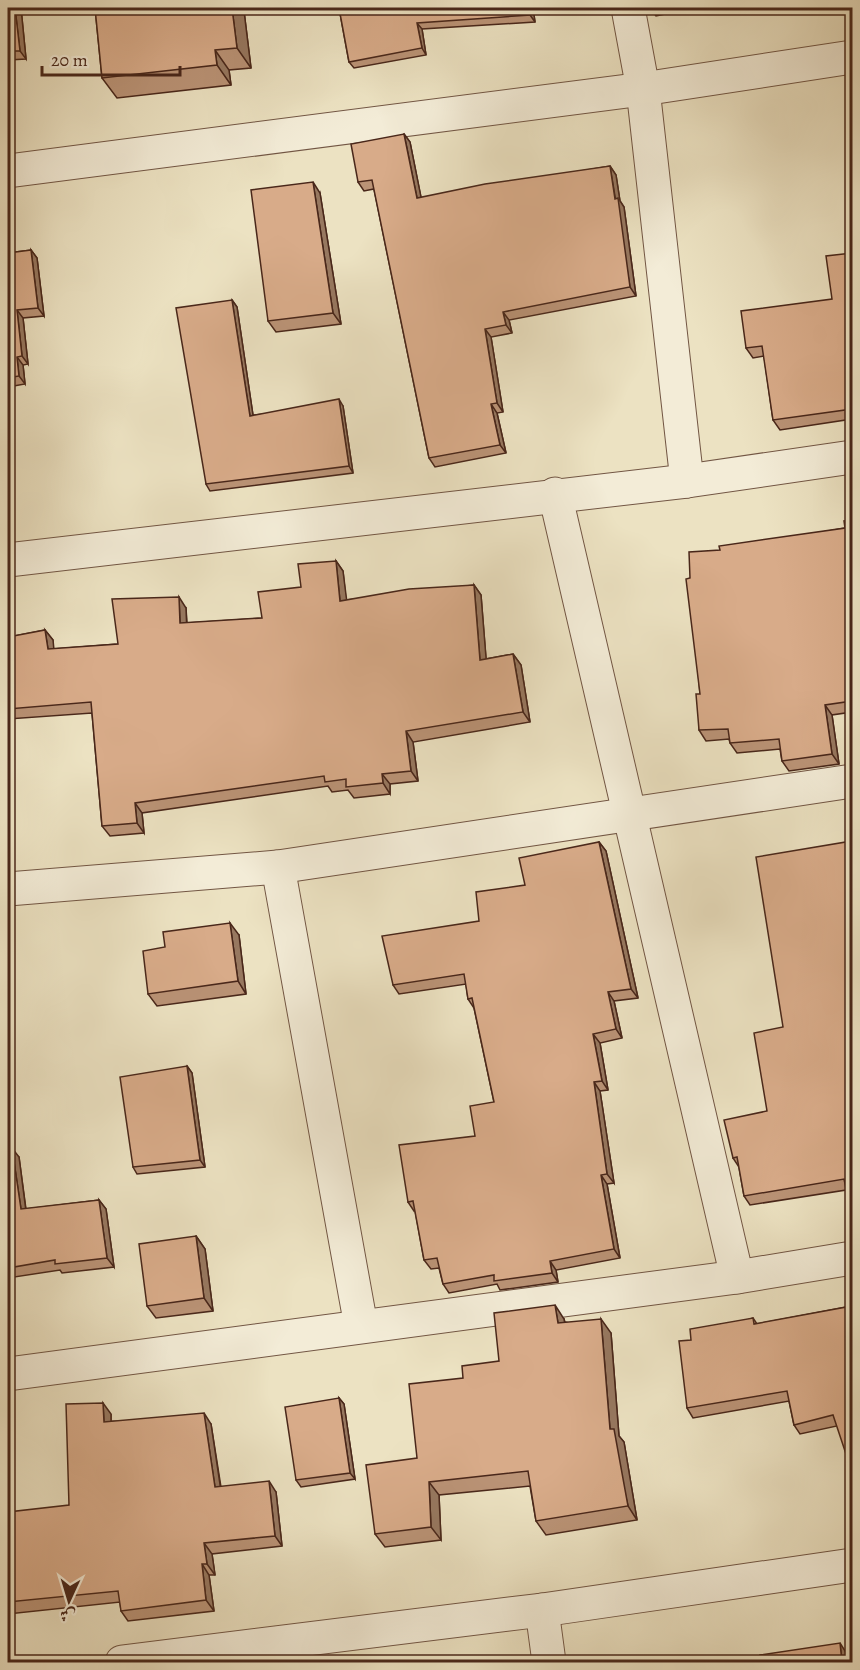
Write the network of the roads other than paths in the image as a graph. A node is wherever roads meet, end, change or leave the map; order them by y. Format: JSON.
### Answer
{"nodes":[{"id":1,"x":628,"y":8,"type":"edge"},
{"id":2,"x":852,"y":57,"type":"edge"},
{"id":3,"x":642,"y":89,"type":"junction"},
{"id":4,"x":8,"y":171,"type":"edge"},
{"id":5,"x":852,"y":457,"type":"edge"},
{"id":6,"x":687,"y":481,"type":"junction"},
{"id":7,"x":555,"y":494,"type":"junction"},
{"id":8,"x":8,"y":560,"type":"edge"},
{"id":9,"x":852,"y":781,"type":"edge"},
{"id":10,"x":631,"y":815,"type":"junction"},
{"id":11,"x":278,"y":867,"type":"junction"},
{"id":12,"x":8,"y":889,"type":"edge"},
{"id":13,"x":852,"y":1258,"type":"edge"},
{"id":14,"x":737,"y":1277,"type":"junction"},
{"id":15,"x":361,"y":1326,"type":"junction"},
{"id":16,"x":8,"y":1374,"type":"edge"},
{"id":17,"x":852,"y":1565,"type":"edge"},
{"id":18,"x":542,"y":1611,"type":"junction"},
{"id":19,"x":122,"y":1662,"type":"edge"},
{"id":20,"x":549,"y":1662,"type":"edge"}],
"edges":[{"from":1,"to":3,"type":"street"},
{"from":2,"to":3,"type":"street"},
{"from":3,"to":4,"type":"street"},
{"from":3,"to":6,"type":"street"},
{"from":5,"to":6,"type":"street"},
{"from":6,"to":7,"type":"street"},
{"from":7,"to":8,"type":"street"},
{"from":7,"to":10,"type":"street"},
{"from":9,"to":10,"type":"street"},
{"from":10,"to":11,"type":"street"},
{"from":10,"to":14,"type":"street"},
{"from":11,"to":12,"type":"street"},
{"from":11,"to":15,"type":"street"},
{"from":13,"to":14,"type":"street"},
{"from":14,"to":15,"type":"street"},
{"from":15,"to":16,"type":"street"},
{"from":17,"to":18,"type":"street"},
{"from":18,"to":19,"type":"street"},
{"from":18,"to":20,"type":"street"}]}
